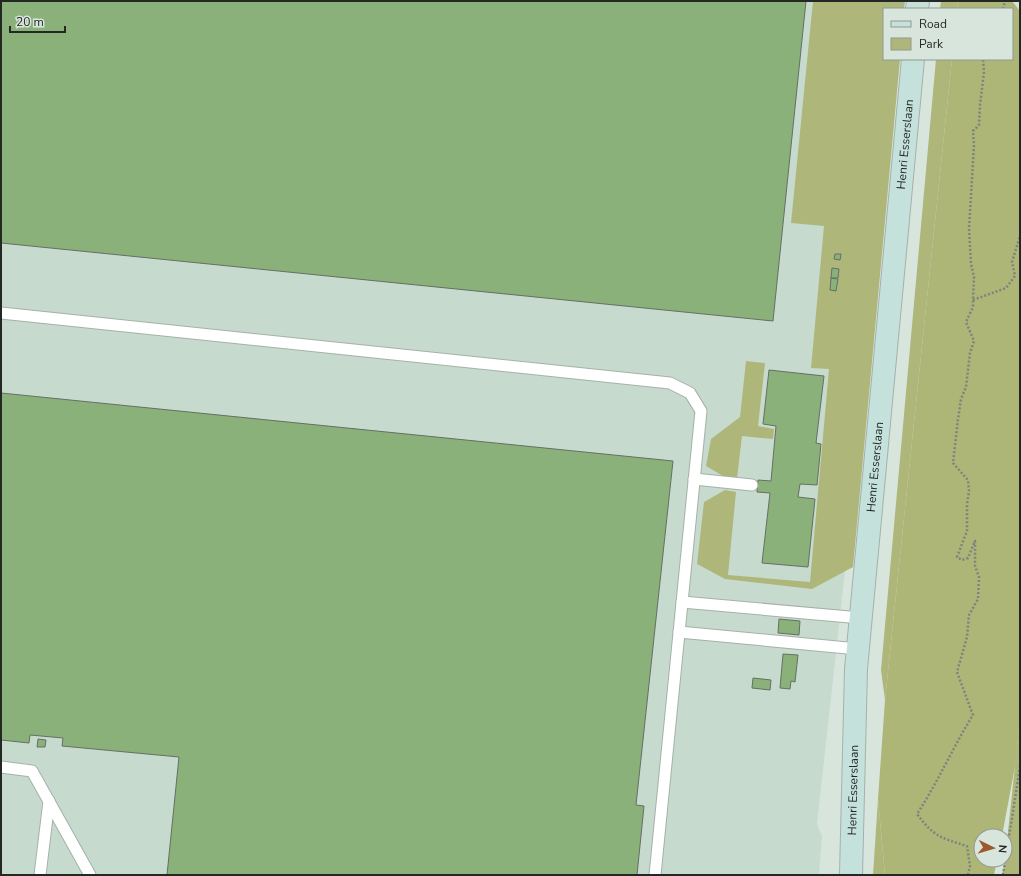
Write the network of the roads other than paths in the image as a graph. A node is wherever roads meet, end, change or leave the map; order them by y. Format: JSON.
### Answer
{"nodes":[{"id":1,"x":913,"y":60,"type":"edge"},
{"id":2,"x":1,"y":313,"type":"edge"},
{"id":3,"x":694,"y":479,"type":"junction"},
{"id":4,"x":752,"y":485,"type":"dead end"},
{"id":5,"x":682,"y":602,"type":"junction"},
{"id":6,"x":861,"y":618,"type":"junction"},
{"id":7,"x":679,"y":632,"type":"junction"},
{"id":8,"x":858,"y":649,"type":"junction"},
{"id":9,"x":1,"y":767,"type":"edge"},
{"id":10,"x":49,"y":801,"type":"junction"},
{"id":11,"x":40,"y":875,"type":"edge"},
{"id":12,"x":90,"y":875,"type":"edge"},
{"id":13,"x":655,"y":875,"type":"edge"},
{"id":14,"x":851,"y":875,"type":"edge"}],
"edges":[{"from":1,"to":6,"type":"street","name":"Henri Esserslaan"},
{"from":2,"to":3,"type":"lane"},
{"from":3,"to":4,"type":"lane"},
{"from":3,"to":5,"type":"lane"},
{"from":5,"to":6,"type":"lane"},
{"from":5,"to":7,"type":"lane"},
{"from":6,"to":8,"type":"street","name":"Henri Esserslaan"},
{"from":7,"to":8,"type":"lane"},
{"from":7,"to":13,"type":"lane"},
{"from":8,"to":14,"type":"street","name":"Henri Esserslaan"},
{"from":9,"to":10,"type":"lane"},
{"from":10,"to":11,"type":"lane"},
{"from":10,"to":12,"type":"lane"}]}
